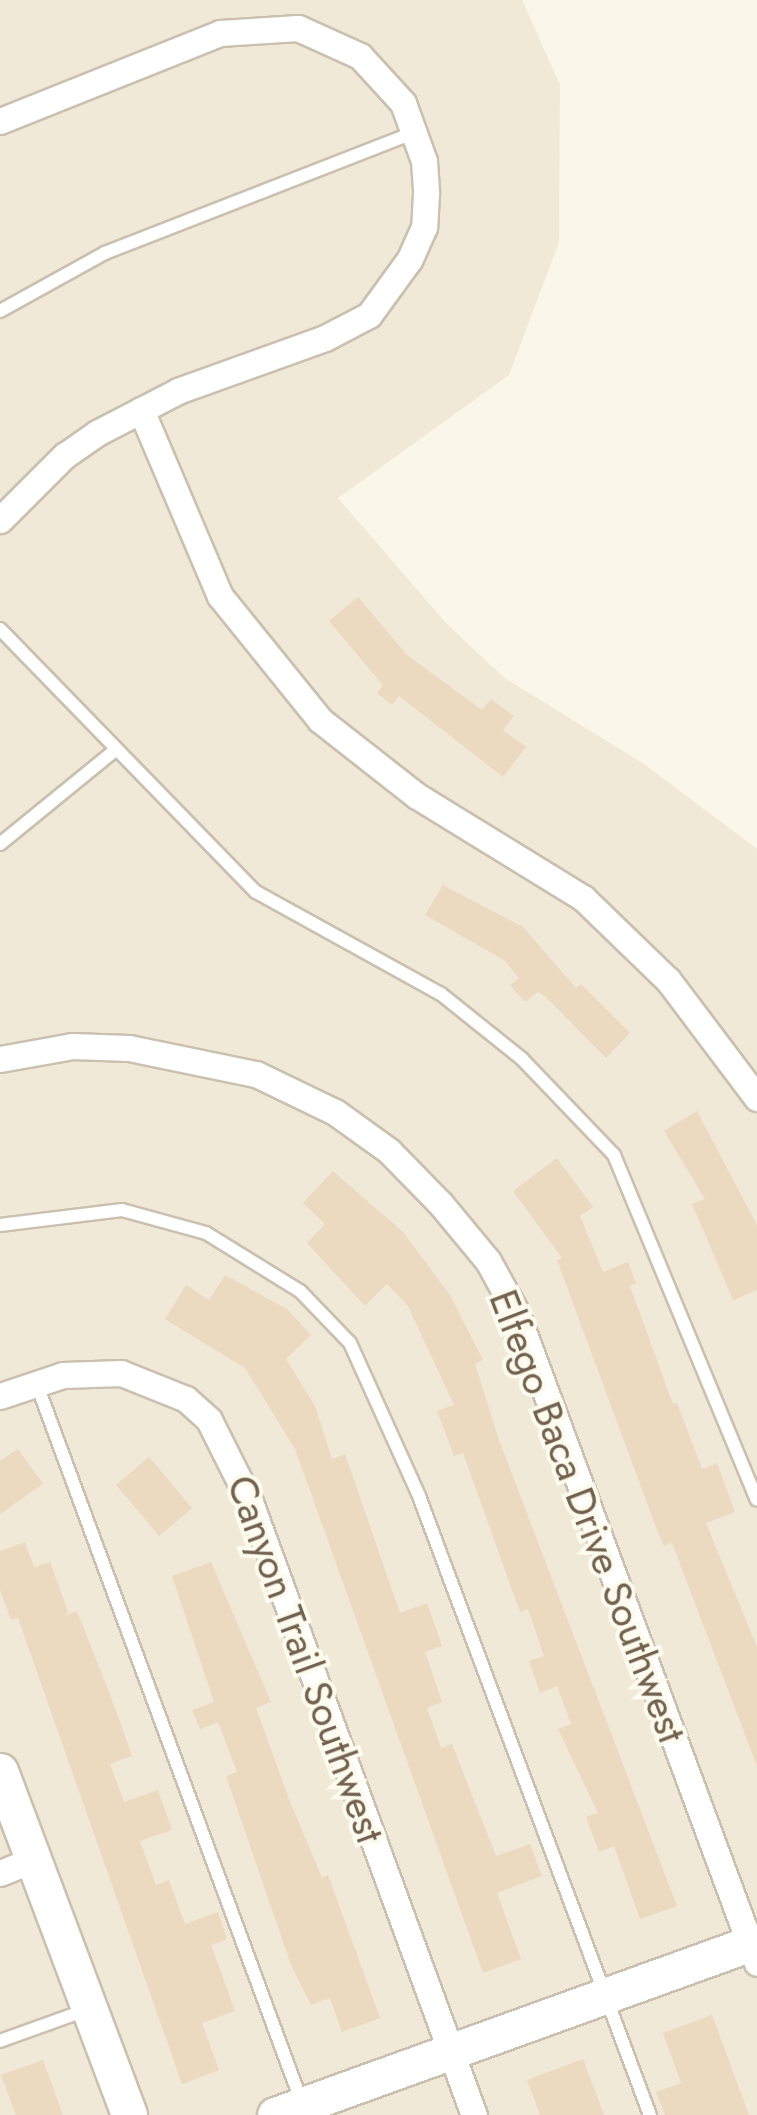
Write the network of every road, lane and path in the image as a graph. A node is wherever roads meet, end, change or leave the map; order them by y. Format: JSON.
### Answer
{"nodes":[{"id":1,"x":0,"y":121,"type":"edge"},
{"id":2,"x":416,"y":132,"type":"junction"},
{"id":3,"x":0,"y":311,"type":"edge"},
{"id":4,"x":141,"y":410,"type":"junction"},
{"id":5,"x":0,"y":520,"type":"edge"},
{"id":6,"x":0,"y":629,"type":"edge"},
{"id":7,"x":114,"y":751,"type":"junction"},
{"id":8,"x":0,"y":844,"type":"edge"},
{"id":9,"x":0,"y":1059,"type":"edge"},
{"id":10,"x":757,"y":1098,"type":"edge"},
{"id":11,"x":0,"y":1225,"type":"edge"},
{"id":12,"x":36,"y":1382,"type":"junction"},
{"id":13,"x":0,"y":1396,"type":"edge"},
{"id":14,"x":757,"y":1500,"type":"edge"},
{"id":15,"x":0,"y":1771,"type":"edge"},
{"id":16,"x":34,"y":1860,"type":"junction"},
{"id":17,"x":0,"y":1873,"type":"edge"},
{"id":18,"x":755,"y":1949,"type":"edge"},
{"id":19,"x":606,"y":1995,"type":"junction"},
{"id":20,"x":88,"y":2009,"type":"junction"},
{"id":21,"x":0,"y":2042,"type":"edge"},
{"id":22,"x":450,"y":2051,"type":"junction"},
{"id":23,"x":294,"y":2112,"type":"edge"},
{"id":24,"x":130,"y":2115,"type":"edge"},
{"id":25,"x":474,"y":2115,"type":"edge"},
{"id":26,"x":650,"y":2115,"type":"edge"}],
"edges":[{"from":1,"to":2,"type":"street"},
{"from":2,"to":3,"type":"lane"},
{"from":2,"to":4,"type":"street"},
{"from":4,"to":5,"type":"street"},
{"from":4,"to":10,"type":"street"},
{"from":6,"to":7,"type":"lane"},
{"from":7,"to":8,"type":"lane"},
{"from":7,"to":14,"type":"lane"},
{"from":9,"to":18,"type":"street","name":"Elfego Baca Drive Southwest"},
{"from":11,"to":19,"type":"lane"},
{"from":12,"to":13,"type":"street","name":"Canyon Trail Southwest"},
{"from":12,"to":22,"type":"street","name":"Canyon Trail Southwest"},
{"from":12,"to":23,"type":"lane"},
{"from":15,"to":16,"type":"street"},
{"from":16,"to":17,"type":"street"},
{"from":16,"to":20,"type":"street"},
{"from":18,"to":19,"type":"street"},
{"from":19,"to":22,"type":"street"},
{"from":19,"to":26,"type":"lane"},
{"from":20,"to":21,"type":"lane"},
{"from":20,"to":24,"type":"street"},
{"from":22,"to":23,"type":"street"},
{"from":22,"to":25,"type":"street","name":"Canyon Trail Southwest"}]}
